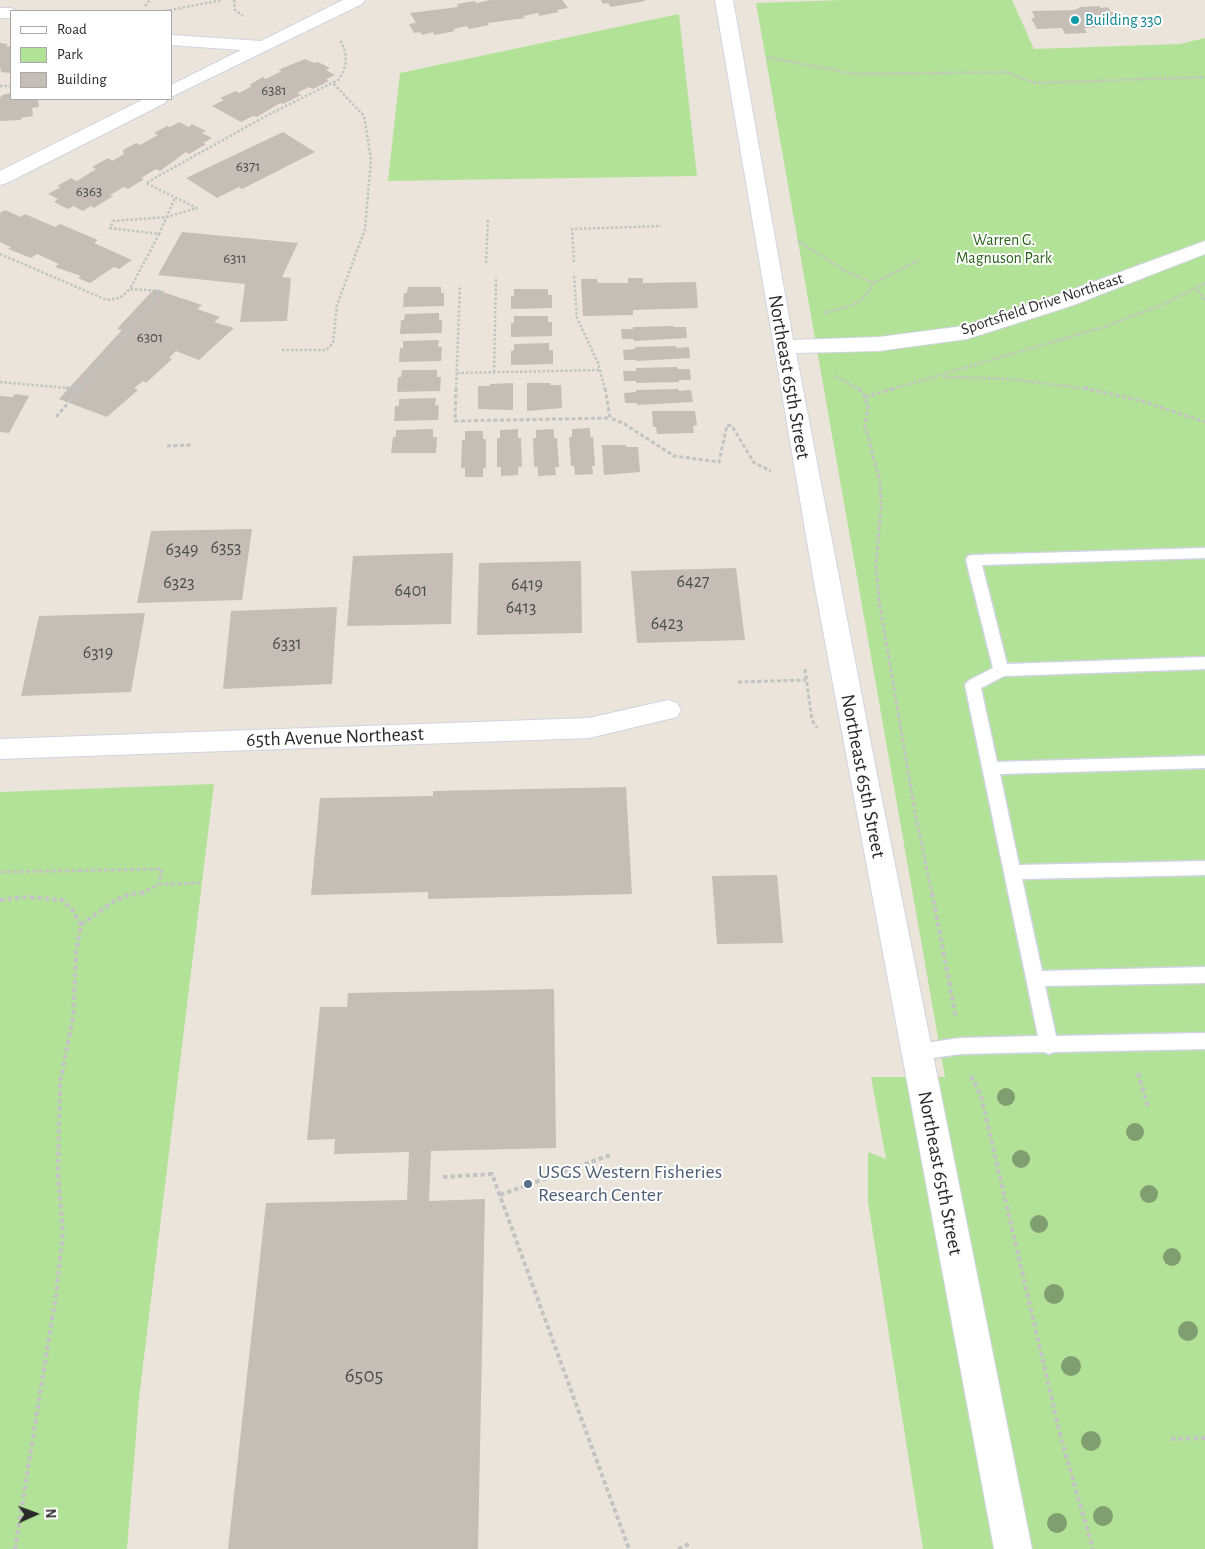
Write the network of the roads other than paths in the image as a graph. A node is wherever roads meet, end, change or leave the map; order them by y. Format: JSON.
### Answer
{"nodes":[{"id":1,"x":356,"y":0,"type":"edge"},
{"id":2,"x":724,"y":0,"type":"edge"},
{"id":3,"x":172,"y":40,"type":"edge"},
{"id":4,"x":264,"y":46,"type":"junction"},
{"id":5,"x":172,"y":92,"type":"edge"},
{"id":6,"x":156,"y":100,"type":"edge"},
{"id":7,"x":0,"y":180,"type":"edge"},
{"id":8,"x":1205,"y":246,"type":"edge"},
{"id":9,"x":784,"y":347,"type":"junction"},
{"id":10,"x":1205,"y":553,"type":"edge"},
{"id":11,"x":1205,"y":663,"type":"edge"},
{"id":12,"x":1001,"y":670,"type":"junction"},
{"id":13,"x":668,"y":710,"type":"dead end"},
{"id":14,"x":0,"y":749,"type":"edge"},
{"id":15,"x":1205,"y":762,"type":"edge"},
{"id":16,"x":990,"y":768,"type":"junction"},
{"id":17,"x":1205,"y":868,"type":"edge"},
{"id":18,"x":1012,"y":872,"type":"junction"},
{"id":19,"x":1205,"y":975,"type":"edge"},
{"id":20,"x":1035,"y":979,"type":"junction"},
{"id":21,"x":1205,"y":1041,"type":"edge"},
{"id":22,"x":1048,"y":1046,"type":"junction"},
{"id":23,"x":917,"y":1052,"type":"junction"},
{"id":24,"x":1013,"y":1549,"type":"edge"}],
"edges":[{"from":1,"to":4,"type":"street"},
{"from":2,"to":9,"type":"street","name":"Northeast 65th Street"},
{"from":3,"to":4,"type":"street"},
{"from":4,"to":5,"type":"street"},
{"from":6,"to":7,"type":"street"},
{"from":8,"to":9,"type":"street","name":"Sportsfield Drive Northeast"},
{"from":9,"to":23,"type":"street","name":"Northeast 65th Street"},
{"from":10,"to":12,"type":"lane"},
{"from":11,"to":12,"type":"lane"},
{"from":12,"to":16,"type":"lane"},
{"from":13,"to":14,"type":"street","name":"65th Avenue Northeast"},
{"from":15,"to":16,"type":"lane"},
{"from":16,"to":18,"type":"lane"},
{"from":17,"to":18,"type":"lane"},
{"from":18,"to":20,"type":"lane"},
{"from":19,"to":20,"type":"lane"},
{"from":20,"to":22,"type":"lane"},
{"from":21,"to":22,"type":"lane"},
{"from":22,"to":23,"type":"lane"},
{"from":23,"to":24,"type":"street","name":"Northeast 65th Street"}]}
